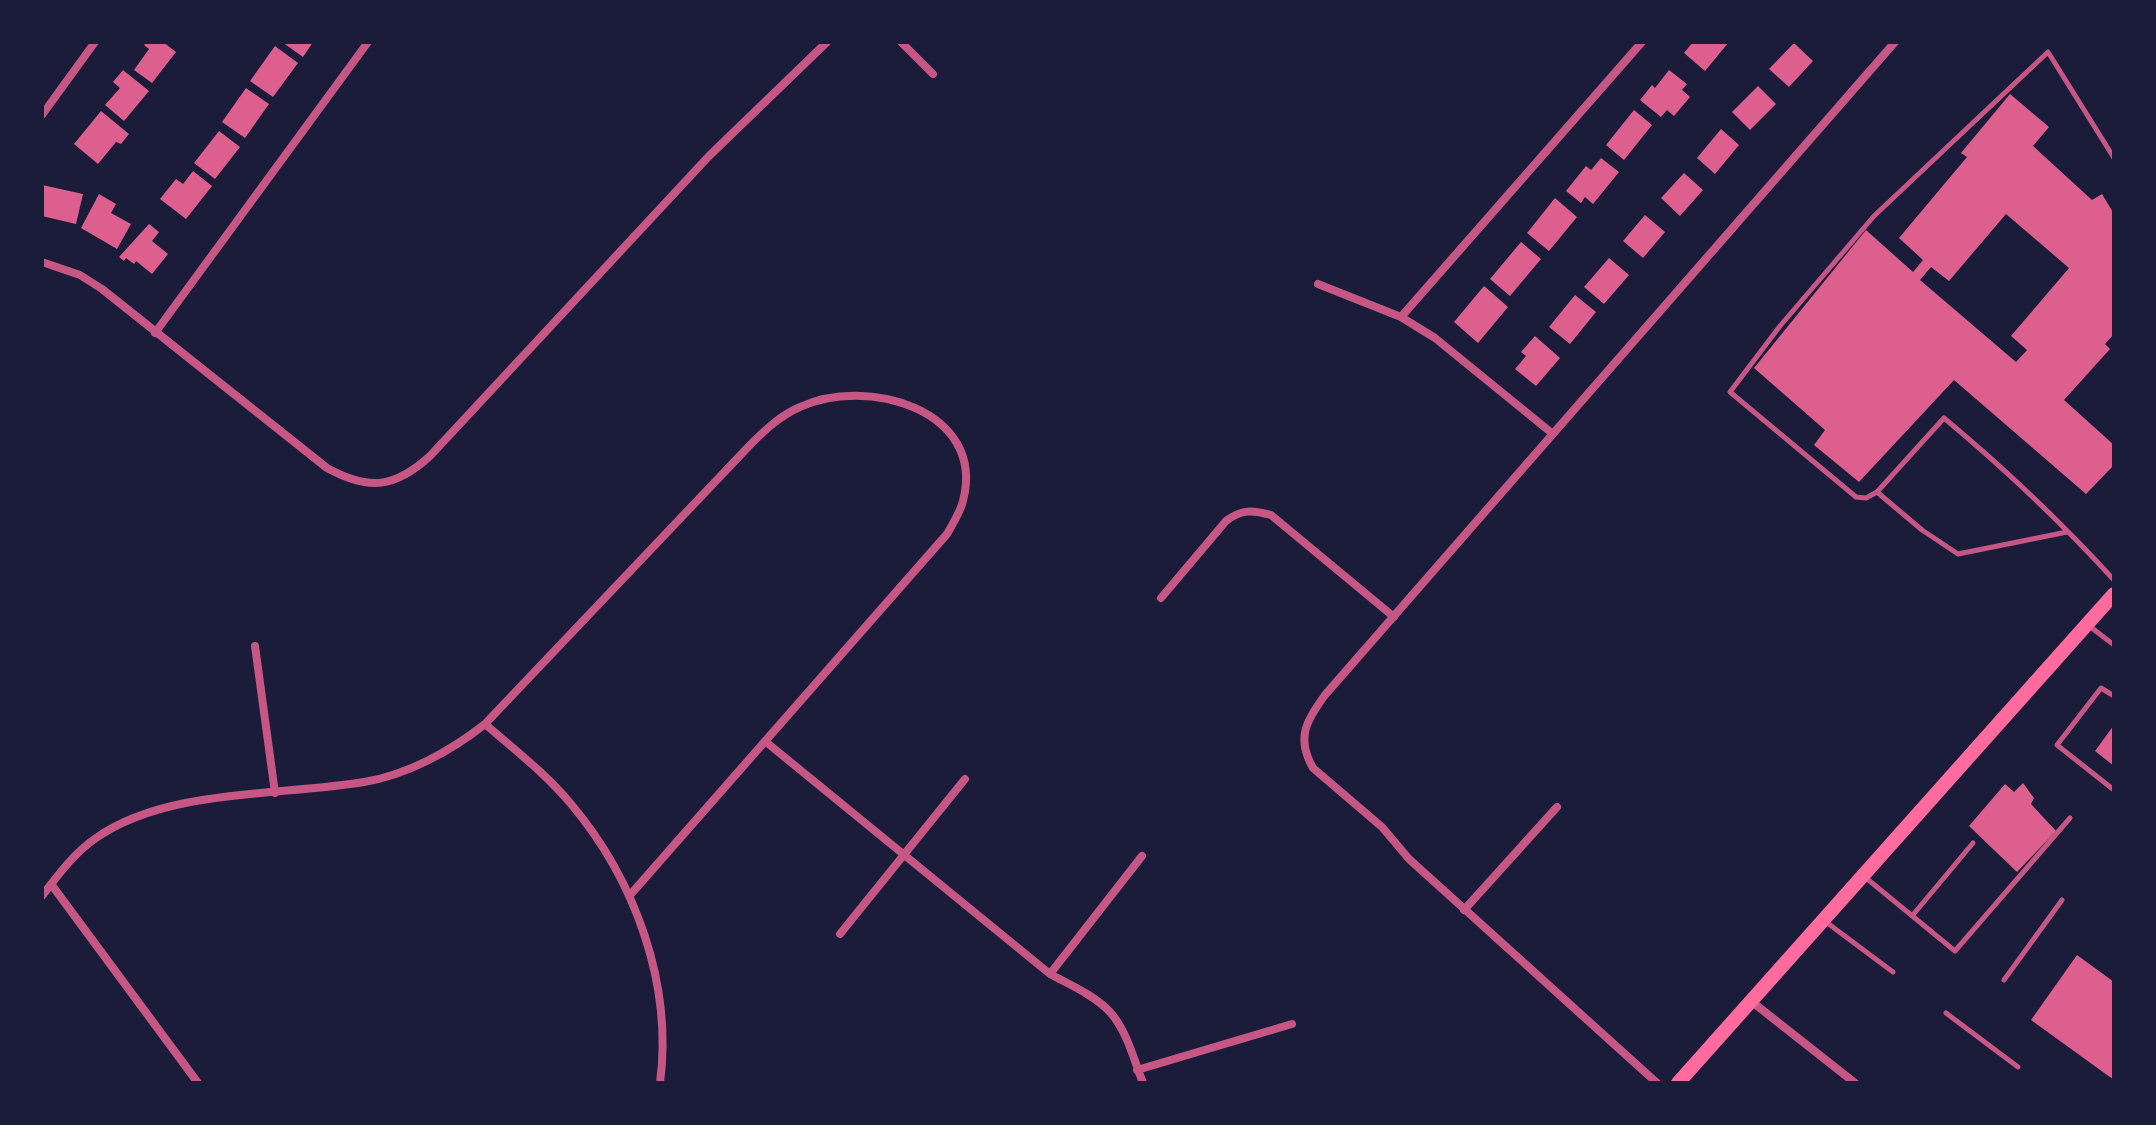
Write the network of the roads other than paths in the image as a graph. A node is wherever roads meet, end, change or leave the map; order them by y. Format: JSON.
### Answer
{"nodes":[{"id":1,"x":95,"y":42,"type":"edge"},
{"id":2,"x":368,"y":42,"type":"edge"},
{"id":3,"x":827,"y":42,"type":"edge"},
{"id":4,"x":901,"y":42,"type":"edge"},
{"id":5,"x":1642,"y":42,"type":"edge"},
{"id":6,"x":1895,"y":42,"type":"edge"},
{"id":7,"x":933,"y":74,"type":"dead end"},
{"id":8,"x":42,"y":115,"type":"edge"},
{"id":9,"x":2114,"y":158,"type":"edge"},
{"id":10,"x":42,"y":262,"type":"edge"},
{"id":11,"x":1318,"y":284,"type":"dead end"},
{"id":12,"x":1401,"y":317,"type":"junction"},
{"id":13,"x":155,"y":333,"type":"junction"},
{"id":14,"x":1553,"y":434,"type":"junction"},
{"id":15,"x":1877,"y":492,"type":"junction"},
{"id":16,"x":2067,"y":532,"type":"junction"},
{"id":17,"x":2114,"y":580,"type":"edge"},
{"id":18,"x":2114,"y":594,"type":"edge"},
{"id":19,"x":1161,"y":598,"type":"dead end"},
{"id":20,"x":1394,"y":617,"type":"junction"},
{"id":21,"x":2087,"y":624,"type":"junction"},
{"id":22,"x":2114,"y":645,"type":"edge"},
{"id":23,"x":255,"y":646,"type":"dead end"},
{"id":24,"x":2114,"y":699,"type":"edge"},
{"id":25,"x":485,"y":724,"type":"junction"},
{"id":26,"x":766,"y":742,"type":"junction"},
{"id":27,"x":965,"y":779,"type":"dead end"},
{"id":28,"x":2114,"y":790,"type":"edge"},
{"id":29,"x":275,"y":793,"type":"junction"},
{"id":30,"x":1557,"y":807,"type":"dead end"},
{"id":31,"x":2070,"y":818,"type":"dead end"},
{"id":32,"x":1973,"y":843,"type":"dead end"},
{"id":33,"x":903,"y":854,"type":"junction"},
{"id":34,"x":1142,"y":856,"type":"dead end"},
{"id":35,"x":1862,"y":875,"type":"junction"},
{"id":36,"x":51,"y":884,"type":"junction"},
{"id":37,"x":631,"y":894,"type":"junction"},
{"id":38,"x":42,"y":896,"type":"edge"},
{"id":39,"x":2062,"y":900,"type":"dead end"},
{"id":40,"x":1464,"y":910,"type":"junction"},
{"id":41,"x":1912,"y":916,"type":"junction"},
{"id":42,"x":1822,"y":919,"type":"junction"},
{"id":43,"x":840,"y":934,"type":"dead end"},
{"id":44,"x":1893,"y":972,"type":"dead end"},
{"id":45,"x":1050,"y":974,"type":"junction"},
{"id":46,"x":2004,"y":980,"type":"dead end"},
{"id":47,"x":1751,"y":1001,"type":"junction"},
{"id":48,"x":1946,"y":1013,"type":"dead end"},
{"id":49,"x":1292,"y":1024,"type":"dead end"},
{"id":50,"x":2018,"y":1067,"type":"dead end"},
{"id":51,"x":1137,"y":1070,"type":"junction"},
{"id":52,"x":198,"y":1083,"type":"edge"},
{"id":53,"x":660,"y":1083,"type":"edge"},
{"id":54,"x":1143,"y":1083,"type":"edge"},
{"id":55,"x":1657,"y":1083,"type":"edge"},
{"id":56,"x":1678,"y":1083,"type":"edge"},
{"id":57,"x":1855,"y":1083,"type":"edge"}],
"edges":[{"from":1,"to":8,"type":"street"},
{"from":2,"to":13,"type":"street"},
{"from":3,"to":13,"type":"street"},
{"from":4,"to":7,"type":"street"},
{"from":5,"to":12,"type":"street"},
{"from":6,"to":14,"type":"street"},
{"from":9,"to":15,"type":"lane"},
{"from":10,"to":13,"type":"street"},
{"from":11,"to":12,"type":"street"},
{"from":12,"to":14,"type":"street"},
{"from":14,"to":20,"type":"street"},
{"from":15,"to":16,"type":"lane"},
{"from":15,"to":16,"type":"lane"},
{"from":16,"to":17,"type":"lane"},
{"from":18,"to":21,"type":"main road"},
{"from":19,"to":20,"type":"street"},
{"from":20,"to":40,"type":"street"},
{"from":21,"to":22,"type":"lane"},
{"from":21,"to":35,"type":"main road"},
{"from":23,"to":29,"type":"street"},
{"from":24,"to":28,"type":"lane"},
{"from":25,"to":26,"type":"street"},
{"from":25,"to":29,"type":"street"},
{"from":25,"to":37,"type":"street"},
{"from":26,"to":33,"type":"street"},
{"from":26,"to":37,"type":"street"},
{"from":27,"to":33,"type":"street"},
{"from":29,"to":36,"type":"street"},
{"from":30,"to":40,"type":"street"},
{"from":31,"to":41,"type":"lane"},
{"from":32,"to":41,"type":"lane"},
{"from":33,"to":43,"type":"street"},
{"from":33,"to":45,"type":"street"},
{"from":34,"to":45,"type":"street"},
{"from":35,"to":41,"type":"lane"},
{"from":35,"to":42,"type":"main road"},
{"from":36,"to":38,"type":"street"},
{"from":36,"to":52,"type":"street"},
{"from":37,"to":53,"type":"street"},
{"from":39,"to":46,"type":"lane"},
{"from":40,"to":55,"type":"street"},
{"from":42,"to":44,"type":"lane"},
{"from":42,"to":47,"type":"main road"},
{"from":45,"to":51,"type":"street"},
{"from":47,"to":56,"type":"main road"},
{"from":47,"to":57,"type":"street"},
{"from":48,"to":50,"type":"lane"},
{"from":49,"to":51,"type":"street"},
{"from":51,"to":54,"type":"street"}]}
